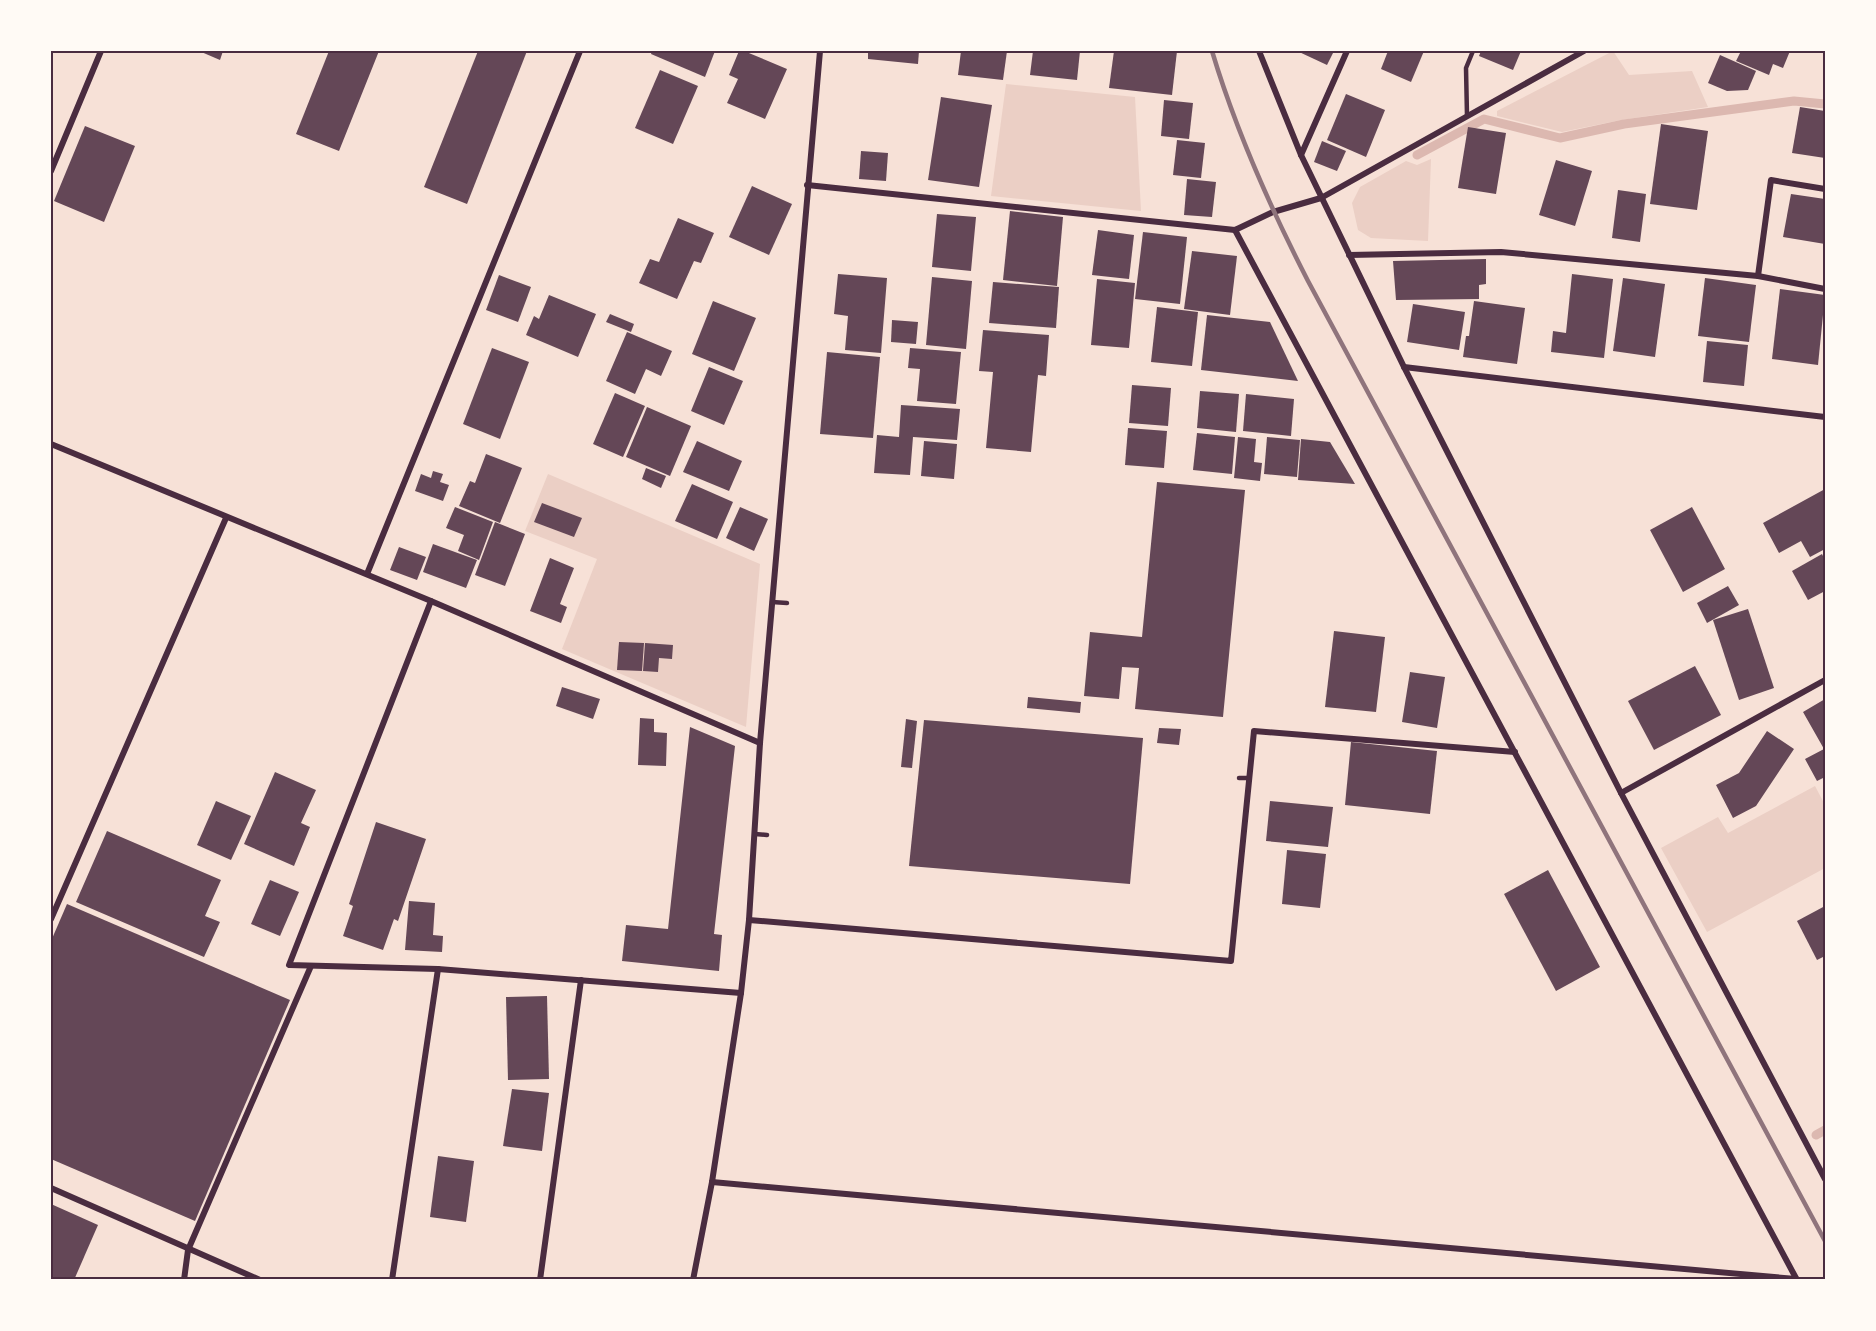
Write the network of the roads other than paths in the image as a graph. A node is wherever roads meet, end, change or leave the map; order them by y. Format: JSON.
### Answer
{"nodes":[{"id":1,"x":102,"y":51,"type":"edge"},
{"id":2,"x":580,"y":51,"type":"edge"},
{"id":3,"x":820,"y":51,"type":"edge"},
{"id":4,"x":1259,"y":51,"type":"edge"},
{"id":5,"x":1347,"y":51,"type":"edge"},
{"id":6,"x":1473,"y":51,"type":"edge"},
{"id":7,"x":1584,"y":51,"type":"edge"},
{"id":8,"x":1467,"y":116,"type":"junction"},
{"id":9,"x":1301,"y":155,"type":"junction"},
{"id":10,"x":51,"y":171,"type":"edge"},
{"id":11,"x":807,"y":185,"type":"junction"},
{"id":12,"x":1825,"y":189,"type":"edge"},
{"id":13,"x":1321,"y":198,"type":"junction"},
{"id":14,"x":1234,"y":230,"type":"junction"},
{"id":15,"x":1349,"y":255,"type":"junction"},
{"id":16,"x":1758,"y":276,"type":"junction"},
{"id":17,"x":1825,"y":289,"type":"edge"},
{"id":18,"x":1404,"y":367,"type":"junction"},
{"id":19,"x":1825,"y":417,"type":"edge"},
{"id":20,"x":51,"y":444,"type":"edge"},
{"id":21,"x":226,"y":518,"type":"junction"},
{"id":22,"x":367,"y":574,"type":"junction"},
{"id":23,"x":432,"y":601,"type":"junction"},
{"id":24,"x":772,"y":602,"type":"junction"},
{"id":25,"x":787,"y":603,"type":"dead end"},
{"id":26,"x":1825,"y":680,"type":"edge"},
{"id":27,"x":760,"y":743,"type":"junction"},
{"id":28,"x":1515,"y":752,"type":"junction"},
{"id":29,"x":1239,"y":778,"type":"dead end"},
{"id":30,"x":1249,"y":778,"type":"junction"},
{"id":31,"x":1621,"y":793,"type":"junction"},
{"id":32,"x":755,"y":834,"type":"junction"},
{"id":33,"x":767,"y":835,"type":"dead end"},
{"id":34,"x":51,"y":919,"type":"edge"},
{"id":35,"x":749,"y":920,"type":"junction"},
{"id":36,"x":311,"y":966,"type":"junction"},
{"id":37,"x":438,"y":969,"type":"junction"},
{"id":38,"x":581,"y":980,"type":"junction"},
{"id":39,"x":741,"y":993,"type":"junction"},
{"id":40,"x":1825,"y":1179,"type":"edge"},
{"id":41,"x":712,"y":1182,"type":"junction"},
{"id":42,"x":51,"y":1188,"type":"edge"},
{"id":43,"x":188,"y":1250,"type":"junction"},
{"id":44,"x":184,"y":1280,"type":"edge"},
{"id":45,"x":260,"y":1280,"type":"edge"},
{"id":46,"x":392,"y":1280,"type":"edge"},
{"id":47,"x":540,"y":1280,"type":"edge"},
{"id":48,"x":693,"y":1280,"type":"edge"},
{"id":49,"x":1796,"y":1280,"type":"edge"}],
"edges":[{"from":1,"to":10,"type":"street"},
{"from":2,"to":22,"type":"street"},
{"from":3,"to":11,"type":"street"},
{"from":4,"to":9,"type":"street"},
{"from":5,"to":9,"type":"street"},
{"from":6,"to":8,"type":"lane"},
{"from":7,"to":8,"type":"street"},
{"from":8,"to":13,"type":"street"},
{"from":9,"to":13,"type":"street"},
{"from":11,"to":14,"type":"street"},
{"from":11,"to":24,"type":"street"},
{"from":12,"to":16,"type":"street"},
{"from":13,"to":14,"type":"street"},
{"from":13,"to":15,"type":"street"},
{"from":14,"to":28,"type":"street"},
{"from":15,"to":16,"type":"street"},
{"from":15,"to":18,"type":"street"},
{"from":16,"to":17,"type":"street"},
{"from":18,"to":19,"type":"street"},
{"from":18,"to":31,"type":"street"},
{"from":20,"to":21,"type":"street"},
{"from":21,"to":22,"type":"street"},
{"from":21,"to":34,"type":"street"},
{"from":22,"to":23,"type":"street"},
{"from":23,"to":27,"type":"street"},
{"from":23,"to":36,"type":"street"},
{"from":24,"to":25,"type":"lane"},
{"from":24,"to":27,"type":"street"},
{"from":26,"to":31,"type":"street"},
{"from":27,"to":32,"type":"street"},
{"from":28,"to":30,"type":"street"},
{"from":28,"to":49,"type":"street"},
{"from":29,"to":30,"type":"lane"},
{"from":30,"to":35,"type":"street"},
{"from":31,"to":40,"type":"street"},
{"from":32,"to":33,"type":"lane"},
{"from":32,"to":35,"type":"street"},
{"from":35,"to":39,"type":"street"},
{"from":36,"to":37,"type":"street"},
{"from":36,"to":43,"type":"street"},
{"from":37,"to":38,"type":"street"},
{"from":37,"to":46,"type":"street"},
{"from":38,"to":39,"type":"street"},
{"from":38,"to":47,"type":"street"},
{"from":39,"to":41,"type":"street"},
{"from":41,"to":48,"type":"street"},
{"from":41,"to":49,"type":"street"},
{"from":42,"to":43,"type":"street"},
{"from":43,"to":44,"type":"street"},
{"from":43,"to":45,"type":"street"}]}
